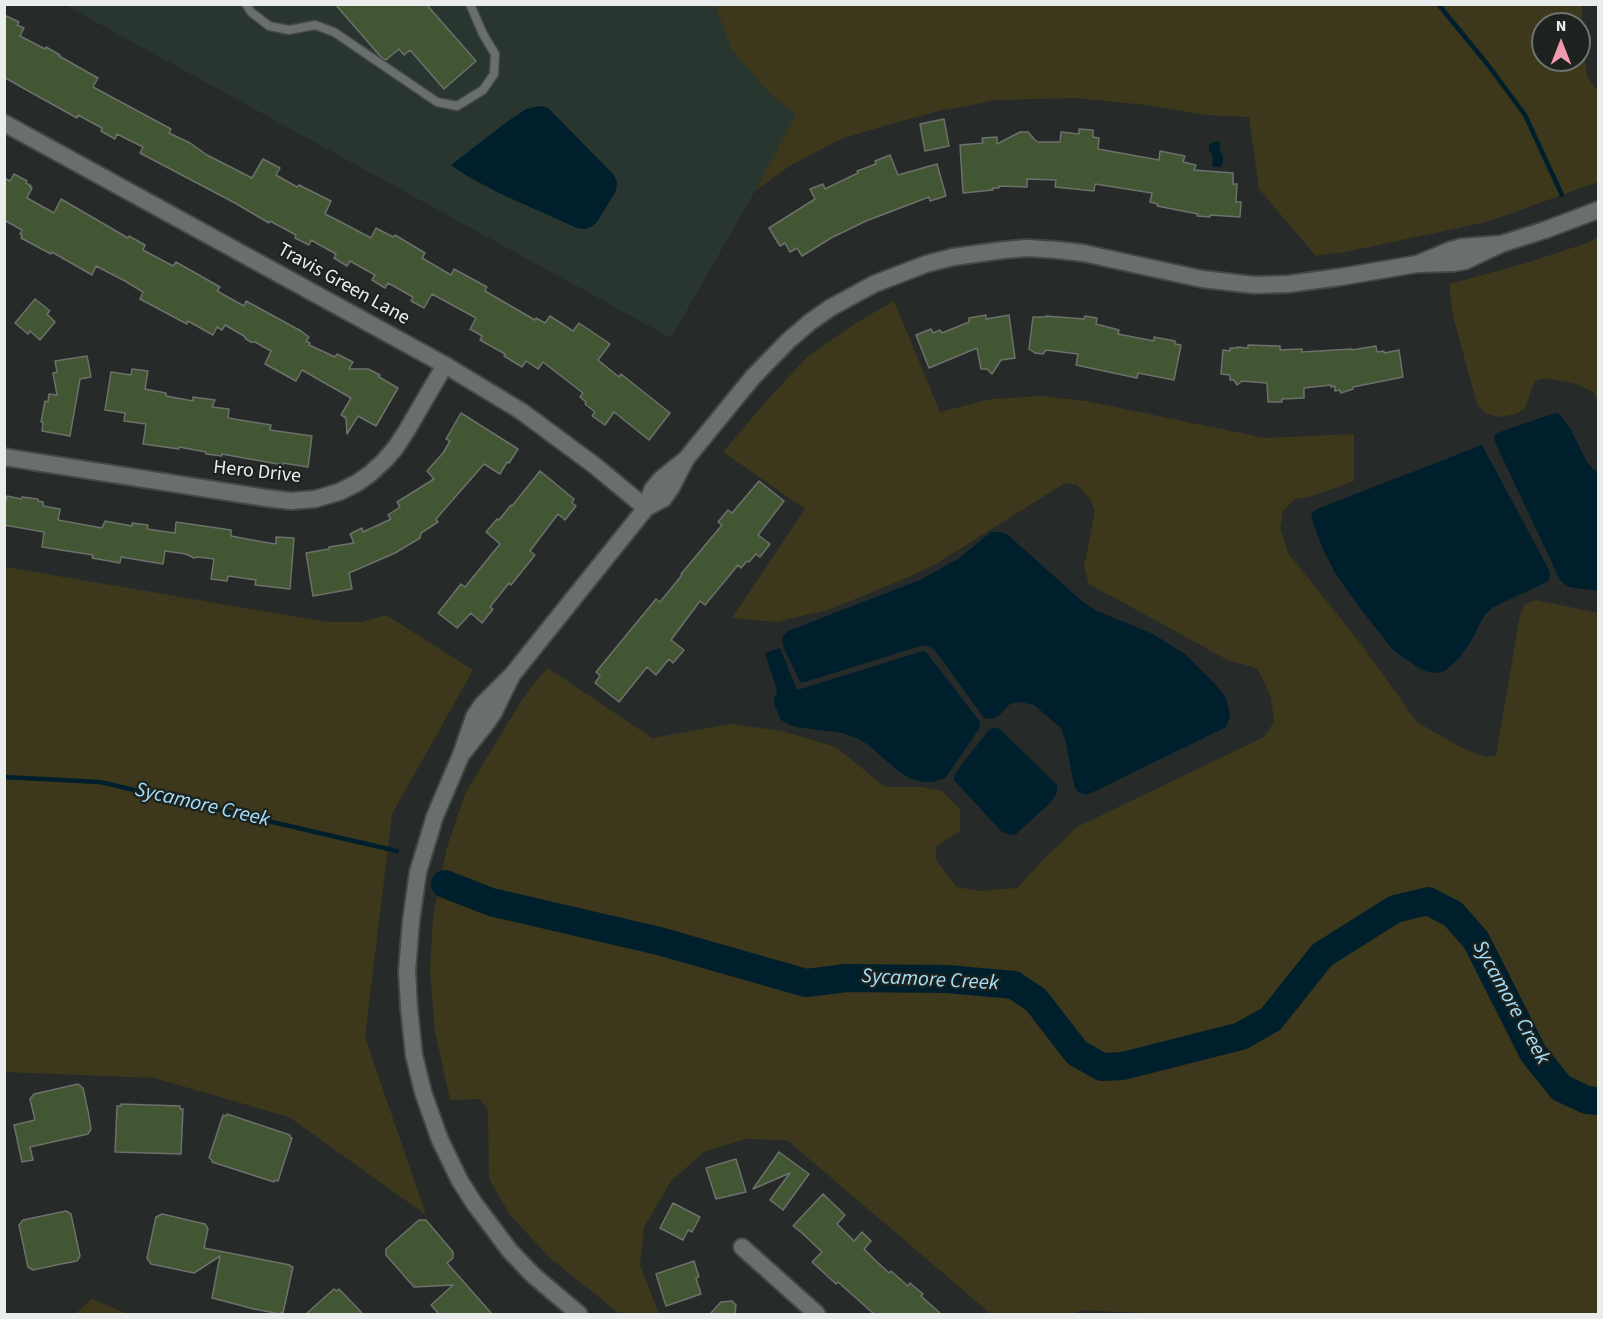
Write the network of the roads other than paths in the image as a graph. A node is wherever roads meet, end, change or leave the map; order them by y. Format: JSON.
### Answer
{"nodes":[{"id":1,"x":246,"y":4,"type":"edge"},
{"id":2,"x":470,"y":4,"type":"edge"},
{"id":3,"x":4,"y":123,"type":"edge"},
{"id":4,"x":1599,"y":210,"type":"edge"},
{"id":5,"x":445,"y":366,"type":"junction"},
{"id":6,"x":4,"y":456,"type":"edge"},
{"id":7,"x":646,"y":508,"type":"junction"},
{"id":8,"x":742,"y":1247,"type":"dead end"},
{"id":9,"x":579,"y":1314,"type":"edge"},
{"id":10,"x":818,"y":1314,"type":"edge"}],
"edges":[{"from":1,"to":2,"type":"lane"},
{"from":3,"to":5,"type":"street","name":"Travis Green Lane"},
{"from":4,"to":7,"type":"street"},
{"from":5,"to":6,"type":"street","name":"Hero Drive"},
{"from":5,"to":7,"type":"street","name":"Travis Green Lane"},
{"from":7,"to":9,"type":"street"},
{"from":8,"to":10,"type":"street"}]}
